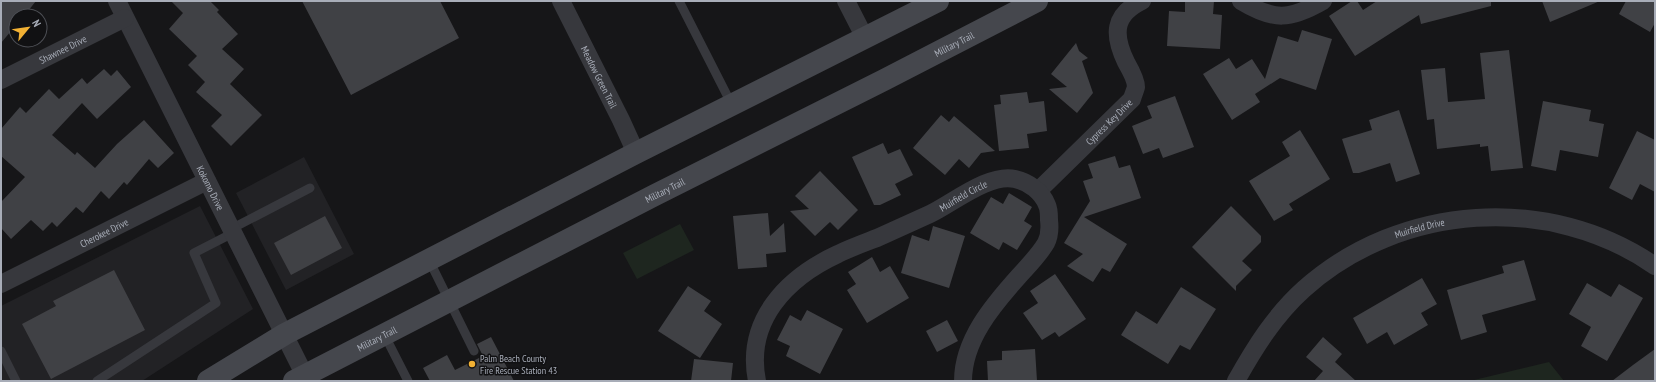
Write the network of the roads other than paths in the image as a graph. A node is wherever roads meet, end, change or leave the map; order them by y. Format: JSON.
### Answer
{"nodes":[{"id":1,"x":117,"y":1,"type":"edge"},
{"id":2,"x":561,"y":1,"type":"edge"},
{"id":3,"x":679,"y":1,"type":"edge"},
{"id":4,"x":846,"y":1,"type":"edge"},
{"id":5,"x":938,"y":1,"type":"edge"},
{"id":6,"x":1037,"y":1,"type":"edge"},
{"id":7,"x":1142,"y":1,"type":"edge"},
{"id":8,"x":1241,"y":1,"type":"edge"},
{"id":9,"x":1323,"y":1,"type":"edge"},
{"id":10,"x":125,"y":18,"type":"junction"},
{"id":11,"x":865,"y":38,"type":"junction"},
{"id":12,"x":1,"y":80,"type":"edge"},
{"id":13,"x":732,"y":105,"type":"junction"},
{"id":14,"x":636,"y":153,"type":"junction"},
{"id":15,"x":207,"y":180,"type":"junction"},
{"id":16,"x":310,"y":188,"type":"dead end"},
{"id":17,"x":1038,"y":191,"type":"junction"},
{"id":18,"x":232,"y":231,"type":"junction"},
{"id":19,"x":429,"y":260,"type":"junction"},
{"id":20,"x":1655,"y":266,"type":"edge"},
{"id":21,"x":1,"y":284,"type":"edge"},
{"id":22,"x":449,"y":300,"type":"junction"},
{"id":23,"x":285,"y":334,"type":"junction"},
{"id":24,"x":384,"y":334,"type":"junction"},
{"id":25,"x":474,"y":350,"type":"dead end"},
{"id":26,"x":1,"y":351,"type":"edge"},
{"id":27,"x":299,"y":378,"type":"edge"},
{"id":28,"x":16,"y":381,"type":"edge"},
{"id":29,"x":97,"y":381,"type":"edge"},
{"id":30,"x":208,"y":381,"type":"edge"},
{"id":31,"x":408,"y":381,"type":"edge"},
{"id":32,"x":757,"y":381,"type":"edge"},
{"id":33,"x":963,"y":381,"type":"edge"},
{"id":34,"x":1236,"y":381,"type":"edge"}],
"edges":[{"from":1,"to":10,"type":"street","name":"Kokomo Drive"},
{"from":2,"to":14,"type":"street","name":"Meadow Green Trail"},
{"from":3,"to":13,"type":"lane"},
{"from":4,"to":11,"type":"street"},
{"from":5,"to":11,"type":"main road"},
{"from":6,"to":22,"type":"main road","name":"Military Trail"},
{"from":7,"to":17,"type":"street","name":"Cypress Key Drive"},
{"from":8,"to":9,"type":"street"},
{"from":10,"to":12,"type":"street","name":"Shawnee Drive"},
{"from":10,"to":15,"type":"street","name":"Kokomo Drive"},
{"from":11,"to":13,"type":"main road"},
{"from":13,"to":14,"type":"main road"},
{"from":14,"to":19,"type":"main road"},
{"from":15,"to":18,"type":"street","name":"Kokomo Drive"},
{"from":15,"to":21,"type":"street","name":"Cherokee Drive"},
{"from":16,"to":18,"type":"lane"},
{"from":17,"to":32,"type":"street","name":"Muirfield Circle"},
{"from":17,"to":33,"type":"street","name":"Muirfield Circle"},
{"from":18,"to":23,"type":"street","name":"Kokomo Drive"},
{"from":18,"to":29,"type":"lane"},
{"from":19,"to":22,"type":"lane"},
{"from":19,"to":23,"type":"main road"},
{"from":20,"to":34,"type":"street","name":"Muirfield Drive"},
{"from":22,"to":24,"type":"main road","name":"Military Trail"},
{"from":22,"to":25,"type":"lane"},
{"from":23,"to":27,"type":"street","name":"Kokomo Drive"},
{"from":23,"to":30,"type":"main road"},
{"from":24,"to":27,"type":"main road","name":"Military Trail"},
{"from":24,"to":31,"type":"lane"},
{"from":26,"to":28,"type":"lane"}]}
